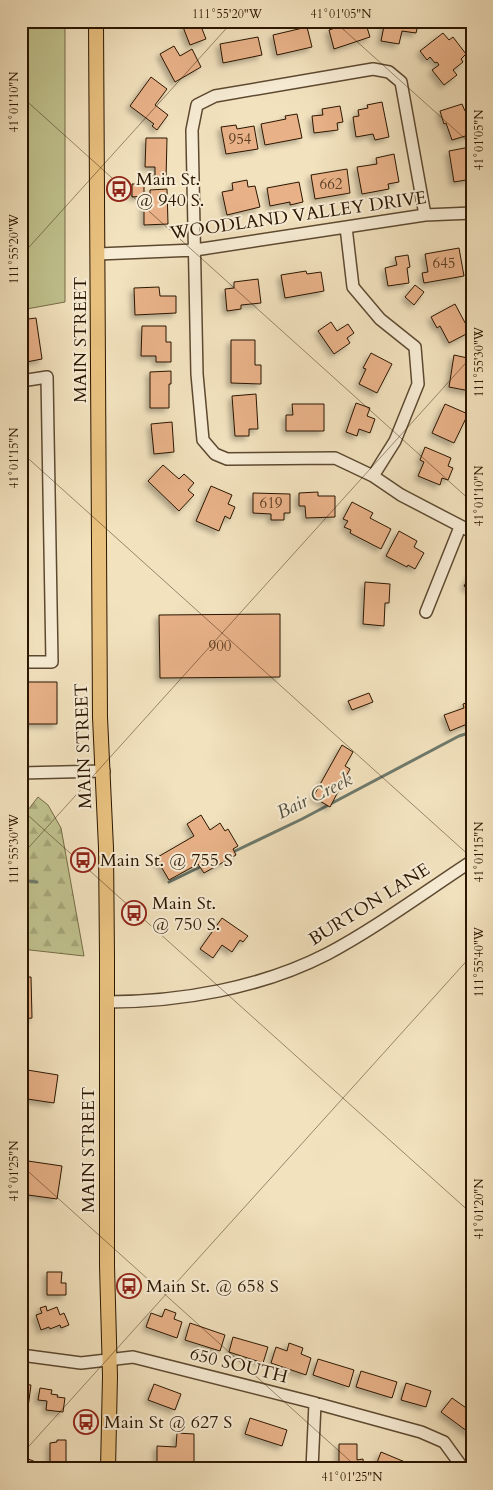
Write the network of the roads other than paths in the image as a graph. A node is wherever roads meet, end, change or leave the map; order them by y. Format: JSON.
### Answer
{"nodes":[{"id":1,"x":96,"y":21,"type":"edge"},
{"id":2,"x":472,"y":213,"type":"edge"},
{"id":3,"x":425,"y":215,"type":"junction"},
{"id":4,"x":346,"y":227,"type":"junction"},
{"id":5,"x":195,"y":250,"type":"junction"},
{"id":6,"x":98,"y":254,"type":"junction"},
{"id":7,"x":21,"y":382,"type":"edge"},
{"id":8,"x":373,"y":476,"type":"junction"},
{"id":9,"x":460,"y":527,"type":"junction"},
{"id":10,"x":472,"y":532,"type":"edge"},
{"id":11,"x":426,"y":612,"type":"dead end"},
{"id":12,"x":21,"y":662,"type":"edge"},
{"id":13,"x":104,"y":771,"type":"junction"},
{"id":14,"x":21,"y":773,"type":"edge"},
{"id":15,"x":472,"y":861,"type":"edge"},
{"id":16,"x":106,"y":1002,"type":"junction"},
{"id":17,"x":21,"y":1355,"type":"edge"},
{"id":18,"x":109,"y":1360,"type":"junction"},
{"id":19,"x":315,"y":1403,"type":"junction"},
{"id":20,"x":108,"y":1469,"type":"edge"},
{"id":21,"x":312,"y":1469,"type":"edge"},
{"id":22,"x":461,"y":1469,"type":"edge"}],
"edges":[{"from":1,"to":6,"type":"main road","name":"MAIN STREET"},
{"from":2,"to":3,"type":"street","name":"WOODLAND VALLEY DRIVE"},
{"from":3,"to":4,"type":"street","name":"WOODLAND VALLEY DRIVE"},
{"from":3,"to":5,"type":"street"},
{"from":4,"to":5,"type":"street","name":"WOODLAND VALLEY DRIVE"},
{"from":4,"to":8,"type":"street"},
{"from":5,"to":6,"type":"street","name":"WOODLAND VALLEY DRIVE"},
{"from":5,"to":8,"type":"street"},
{"from":6,"to":13,"type":"main road","name":"MAIN STREET"},
{"from":7,"to":12,"type":"street"},
{"from":8,"to":9,"type":"street"},
{"from":9,"to":10,"type":"street"},
{"from":9,"to":11,"type":"street"},
{"from":13,"to":14,"type":"street"},
{"from":13,"to":16,"type":"main road","name":"MAIN STREET"},
{"from":15,"to":16,"type":"street","name":"BURTON LANE"},
{"from":16,"to":18,"type":"main road","name":"MAIN STREET"},
{"from":17,"to":18,"type":"street","name":"650 SOUTH"},
{"from":18,"to":19,"type":"street","name":"650 SOUTH"},
{"from":18,"to":20,"type":"main road","name":"MAIN STREET"},
{"from":19,"to":21,"type":"street"},
{"from":19,"to":22,"type":"street","name":"650 SOUTH"}]}
